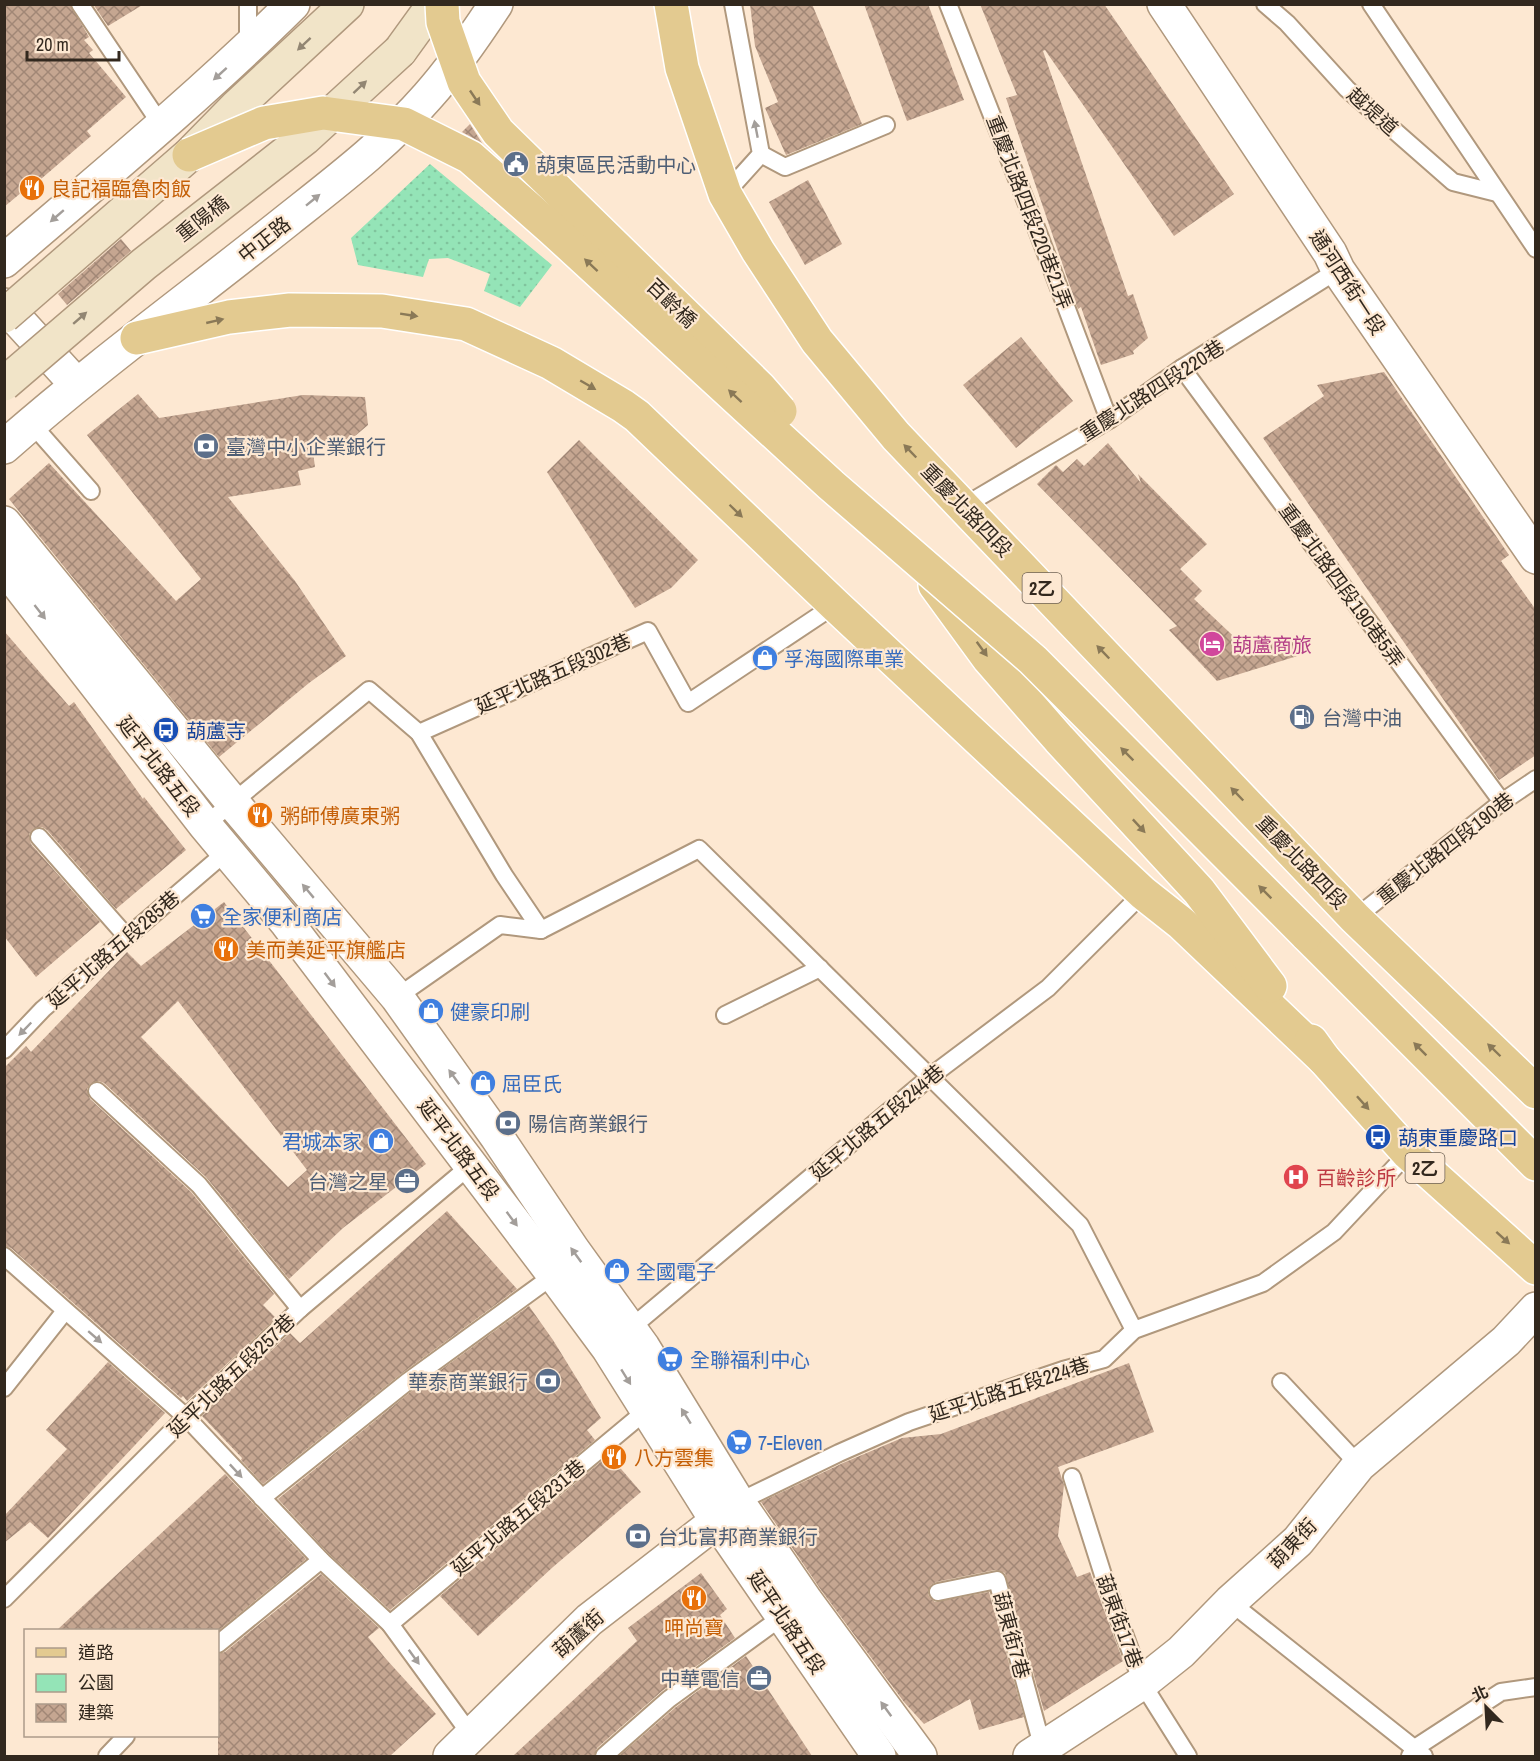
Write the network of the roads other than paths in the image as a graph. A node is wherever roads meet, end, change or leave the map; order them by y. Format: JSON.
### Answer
{"nodes":[{"id":1,"x":80,"y":4,"type":"edge"},
{"id":2,"x":248,"y":4,"type":"edge"},
{"id":3,"x":293,"y":4,"type":"edge"},
{"id":4,"x":347,"y":4,"type":"edge"},
{"id":5,"x":434,"y":4,"type":"edge"},
{"id":6,"x":442,"y":4,"type":"edge"},
{"id":7,"x":496,"y":4,"type":"edge"},
{"id":8,"x":671,"y":4,"type":"edge"},
{"id":9,"x":733,"y":4,"type":"edge"},
{"id":10,"x":948,"y":4,"type":"edge"},
{"id":11,"x":1164,"y":4,"type":"edge"},
{"id":12,"x":1265,"y":4,"type":"edge"},
{"id":13,"x":1371,"y":4,"type":"edge"},
{"id":14,"x":248,"y":49,"type":"junction"},
{"id":15,"x":886,"y":125,"type":"dead end"},
{"id":16,"x":162,"y":126,"type":"junction"},
{"id":17,"x":761,"y":154,"type":"junction"},
{"id":18,"x":189,"y":155,"type":"junction"},
{"id":19,"x":1497,"y":193,"type":"junction"},
{"id":20,"x":725,"y":194,"type":"junction"},
{"id":21,"x":1536,"y":249,"type":"edge"},
{"id":22,"x":4,"y":261,"type":"edge"},
{"id":23,"x":1338,"y":270,"type":"junction"},
{"id":24,"x":4,"y":305,"type":"edge"},
{"id":25,"x":4,"y":316,"type":"edge"},
{"id":26,"x":137,"y":338,"type":"junction"},
{"id":27,"x":1182,"y":368,"type":"junction"},
{"id":28,"x":4,"y":384,"type":"edge"},
{"id":29,"x":76,"y":384,"type":"junction"},
{"id":30,"x":1109,"y":420,"type":"junction"},
{"id":31,"x":31,"y":423,"type":"junction"},
{"id":32,"x":4,"y":447,"type":"edge"},
{"id":33,"x":91,"y":491,"type":"dead end"},
{"id":34,"x":964,"y":506,"type":"junction"},
{"id":35,"x":4,"y":523,"type":"edge"},
{"id":36,"x":1536,"y":557,"type":"edge"},
{"id":37,"x":4,"y":566,"type":"edge"},
{"id":38,"x":835,"y":605,"type":"junction"},
{"id":39,"x":419,"y":733,"type":"junction"},
{"id":40,"x":1536,"y":779,"type":"edge"},
{"id":41,"x":233,"y":802,"type":"junction"},
{"id":42,"x":1502,"y":802,"type":"junction"},
{"id":43,"x":205,"y":825,"type":"junction"},
{"id":44,"x":254,"y":827,"type":"junction"},
{"id":45,"x":39,"y":837,"type":"dead end"},
{"id":46,"x":226,"y":852,"type":"junction"},
{"id":47,"x":1143,"y":893,"type":"junction"},
{"id":48,"x":1355,"y":918,"type":"junction"},
{"id":49,"x":541,"y":930,"type":"junction"},
{"id":50,"x":127,"y":937,"type":"junction"},
{"id":51,"x":820,"y":968,"type":"junction"},
{"id":52,"x":397,"y":997,"type":"junction"},
{"id":53,"x":725,"y":1015,"type":"dead end"},
{"id":54,"x":4,"y":1050,"type":"edge"},
{"id":55,"x":1324,"y":1059,"type":"junction"},
{"id":56,"x":931,"y":1076,"type":"junction"},
{"id":57,"x":97,"y":1091,"type":"dead end"},
{"id":58,"x":1536,"y":1092,"type":"edge"},
{"id":59,"x":1408,"y":1153,"type":"junction"},
{"id":60,"x":1536,"y":1164,"type":"edge"},
{"id":61,"x":471,"y":1165,"type":"junction"},
{"id":62,"x":4,"y":1256,"type":"edge"},
{"id":63,"x":1536,"y":1268,"type":"edge"},
{"id":64,"x":554,"y":1275,"type":"junction"},
{"id":65,"x":300,"y":1309,"type":"junction"},
{"id":66,"x":1536,"y":1309,"type":"edge"},
{"id":67,"x":64,"y":1311,"type":"junction"},
{"id":68,"x":1134,"y":1330,"type":"junction"},
{"id":69,"x":619,"y":1338,"type":"junction"},
{"id":70,"x":1281,"y":1382,"type":"dead end"},
{"id":71,"x":4,"y":1388,"type":"edge"},
{"id":72,"x":647,"y":1410,"type":"junction"},
{"id":73,"x":186,"y":1417,"type":"junction"},
{"id":74,"x":1359,"y":1465,"type":"junction"},
{"id":75,"x":1072,"y":1477,"type":"dead end"},
{"id":76,"x":262,"y":1498,"type":"junction"},
{"id":77,"x":728,"y":1511,"type":"junction"},
{"id":78,"x":321,"y":1560,"type":"junction"},
{"id":79,"x":938,"y":1592,"type":"dead end"},
{"id":80,"x":4,"y":1599,"type":"edge"},
{"id":81,"x":1230,"y":1602,"type":"junction"},
{"id":82,"x":783,"y":1616,"type":"junction"},
{"id":83,"x":390,"y":1624,"type":"junction"},
{"id":84,"x":219,"y":1643,"type":"edge"},
{"id":85,"x":1142,"y":1683,"type":"junction"},
{"id":86,"x":1536,"y":1687,"type":"edge"},
{"id":87,"x":125,"y":1737,"type":"edge"},
{"id":88,"x":461,"y":1746,"type":"edge"},
{"id":89,"x":1037,"y":1753,"type":"edge"},
{"id":90,"x":1416,"y":1754,"type":"edge"},
{"id":91,"x":106,"y":1756,"type":"edge"},
{"id":92,"x":604,"y":1756,"type":"edge"},
{"id":93,"x":879,"y":1756,"type":"edge"},
{"id":94,"x":920,"y":1756,"type":"edge"},
{"id":95,"x":1188,"y":1756,"type":"edge"}],
"edges":[{"from":1,"to":16,"type":"lane"},
{"from":2,"to":14,"type":"lane"},
{"from":3,"to":14,"type":"street"},
{"from":4,"to":18,"type":"main road","one_way":true},
{"from":28,"to":5,"type":"main road","name":"重陽橋","one_way":true,"bridge":true},
{"from":6,"to":55,"type":"main road","name":"百齡橋","number":"2乙","one_way":true,"bridge":true},
{"from":26,"to":7,"type":"street","name":"中正路","one_way":true},
{"from":8,"to":20,"type":"main road","name":"重慶北路四段","number":"2乙"},
{"from":17,"to":9,"type":"lane","one_way":true},
{"from":10,"to":30,"type":"lane","name":"重慶北路四段220巷21弄"},
{"from":11,"to":23,"type":"street","name":"通河西街一段"},
{"from":12,"to":19,"type":"lane","name":"越堤道"},
{"from":13,"to":19,"type":"lane"},
{"from":14,"to":16,"type":"street","one_way":true},
{"from":15,"to":17,"type":"lane"},
{"from":16,"to":22,"type":"street","one_way":true},
{"from":17,"to":20,"type":"lane"},
{"from":18,"to":25,"type":"main road","bridge":true},
{"from":60,"to":18,"type":"main road","one_way":true,"bridge":true},
{"from":19,"to":21,"type":"lane"},
{"from":34,"to":20,"type":"main road","name":"重慶北路四段","number":"2乙","one_way":true},
{"from":23,"to":27,"type":"lane","name":"重慶北路四段220巷"},
{"from":23,"to":36,"type":"street","name":"通河西街一段"},
{"from":24,"to":29,"type":"street"},
{"from":26,"to":29,"type":"street","name":"中正路"},
{"from":26,"to":38,"type":"main road","one_way":true},
{"from":27,"to":30,"type":"lane","name":"重慶北路四段220巷"},
{"from":27,"to":42,"type":"lane","name":"重慶北路四段190巷5弄"},
{"from":29,"to":31,"type":"street","name":"中正路"},
{"from":30,"to":34,"type":"lane","name":"重慶北路四段220巷"},
{"from":31,"to":32,"type":"street","name":"中正路"},
{"from":31,"to":33,"type":"lane"},
{"from":48,"to":34,"type":"main road","name":"重慶北路四段","number":"2乙","one_way":true},
{"from":35,"to":41,"type":"street","name":"延平北路五段"},
{"from":37,"to":43,"type":"street","name":"延平北路五段","one_way":true},
{"from":38,"to":39,"type":"lane","name":"延平北路五段302巷"},
{"from":38,"to":47,"type":"main road"},
{"from":39,"to":41,"type":"lane"},
{"from":39,"to":49,"type":"lane"},
{"from":40,"to":42,"type":"lane","name":"重慶北路四段190巷"},
{"from":41,"to":43,"type":"lane"},
{"from":41,"to":44,"type":"street","name":"延平北路五段"},
{"from":42,"to":48,"type":"lane","name":"重慶北路四段190巷"},
{"from":43,"to":46,"type":"street","name":"延平北路五段"},
{"from":44,"to":46,"type":"lane","name":"延平北路五段285巷"},
{"from":52,"to":44,"type":"street","name":"延平北路五段","one_way":true},
{"from":45,"to":50,"type":"lane"},
{"from":46,"to":50,"type":"lane","name":"延平北路五段285巷"},
{"from":46,"to":61,"type":"street","name":"延平北路五段","one_way":true},
{"from":47,"to":55,"type":"main road"},
{"from":47,"to":56,"type":"lane","name":"延平北路五段244巷"},
{"from":58,"to":48,"type":"main road","name":"重慶北路四段","number":"2乙","one_way":true},
{"from":49,"to":51,"type":"lane"},
{"from":49,"to":52,"type":"lane"},
{"from":50,"to":54,"type":"lane","name":"延平北路五段285巷","one_way":true},
{"from":51,"to":53,"type":"lane"},
{"from":51,"to":56,"type":"lane"},
{"from":69,"to":52,"type":"street","name":"延平北路五段","one_way":true},
{"from":55,"to":59,"type":"main road","number":"2乙","one_way":true},
{"from":56,"to":68,"type":"lane"},
{"from":56,"to":69,"type":"lane","name":"延平北路五段244巷"},
{"from":57,"to":65,"type":"lane"},
{"from":59,"to":63,"type":"main road","number":"2乙","one_way":true},
{"from":59,"to":68,"type":"lane","name":"延平北路五段224巷"},
{"from":61,"to":64,"type":"street","name":"延平北路五段","one_way":true},
{"from":61,"to":65,"type":"lane","name":"延平北路五段257巷"},
{"from":62,"to":67,"type":"lane"},
{"from":64,"to":69,"type":"street","name":"延平北路五段"},
{"from":64,"to":76,"type":"lane"},
{"from":65,"to":73,"type":"lane","name":"延平北路五段257巷"},
{"from":66,"to":74,"type":"street","name":"葫東街"},
{"from":67,"to":71,"type":"lane"},
{"from":67,"to":73,"type":"lane","one_way":true},
{"from":68,"to":77,"type":"lane","name":"延平北路五段224巷"},
{"from":69,"to":72,"type":"street","name":"延平北路五段","one_way":true},
{"from":77,"to":69,"type":"street","name":"延平北路五段","one_way":true},
{"from":70,"to":74,"type":"lane"},
{"from":72,"to":77,"type":"street","name":"延平北路五段"},
{"from":72,"to":83,"type":"lane","name":"延平北路五段231巷"},
{"from":73,"to":76,"type":"lane","one_way":true},
{"from":73,"to":80,"type":"lane","name":"延平北路五段257巷"},
{"from":74,"to":81,"type":"street","name":"葫東街"},
{"from":75,"to":85,"type":"lane","name":"葫東街17巷"},
{"from":76,"to":78,"type":"lane"},
{"from":77,"to":82,"type":"street","name":"延平北路五段"},
{"from":77,"to":88,"type":"street","name":"葫蘆街"},
{"from":94,"to":77,"type":"street","one_way":true},
{"from":78,"to":83,"type":"lane"},
{"from":78,"to":84,"type":"lane"},
{"from":79,"to":89,"type":"lane","name":"葫東街7巷"},
{"from":81,"to":85,"type":"street","name":"葫東街"},
{"from":81,"to":90,"type":"lane"},
{"from":82,"to":92,"type":"lane"},
{"from":82,"to":93,"type":"street","name":"延平北路五段"},
{"from":83,"to":88,"type":"lane","one_way":true},
{"from":85,"to":89,"type":"street","name":"葫東街"},
{"from":85,"to":95,"type":"lane","name":"葫東街17巷"},
{"from":86,"to":90,"type":"lane"},
{"from":87,"to":91,"type":"lane"}]}
